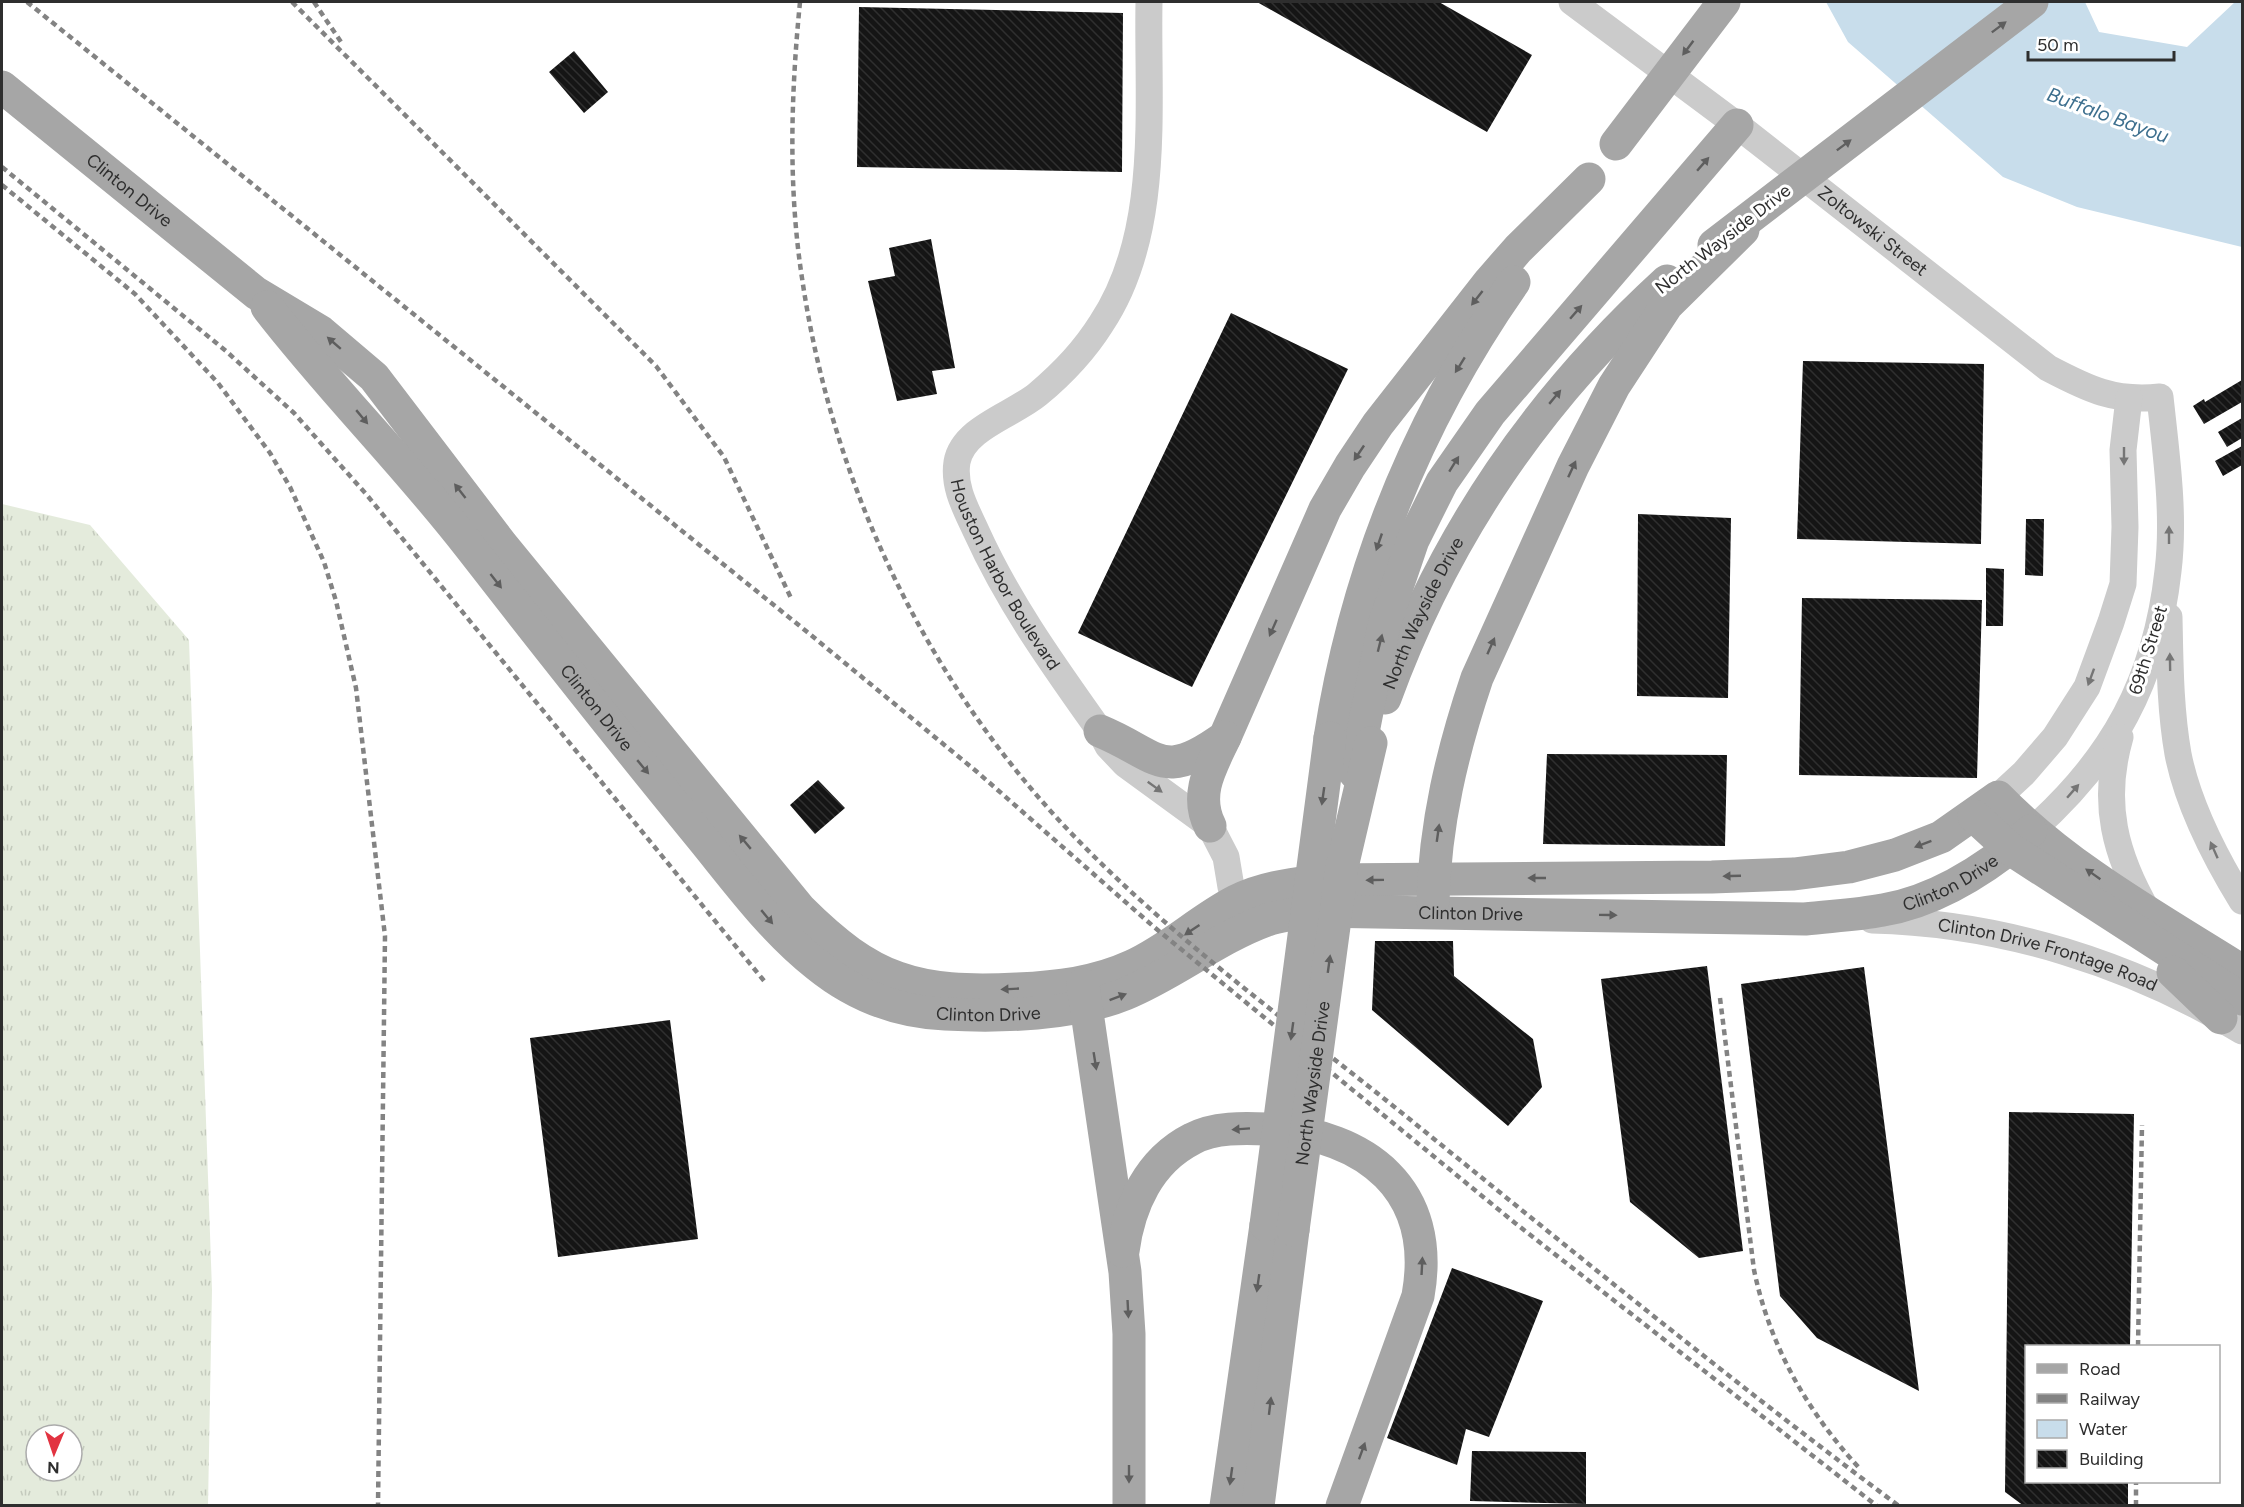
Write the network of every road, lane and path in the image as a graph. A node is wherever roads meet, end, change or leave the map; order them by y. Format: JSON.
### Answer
{"nodes":[{"id":1,"x":1149,"y":2,"type":"edge"},
{"id":2,"x":1572,"y":2,"type":"edge"},
{"id":3,"x":1724,"y":2,"type":"edge"},
{"id":4,"x":2032,"y":2,"type":"edge"},
{"id":5,"x":2,"y":87,"type":"edge"},
{"id":6,"x":1737,"y":125,"type":"junction"},
{"id":7,"x":1589,"y":179,"type":"junction"},
{"id":8,"x":1715,"y":250,"type":"junction"},
{"id":9,"x":2160,"y":397,"type":"joint"},
{"id":10,"x":2129,"y":398,"type":"junction"},
{"id":11,"x":2169,"y":569,"type":"junction"},
{"id":12,"x":2125,"y":719,"type":"junction"},
{"id":13,"x":1100,"y":731,"type":"junction"},
{"id":14,"x":1225,"y":737,"type":"junction"},
{"id":15,"x":1354,"y":741,"type":"junction"},
{"id":16,"x":1986,"y":806,"type":"junction"},
{"id":17,"x":1210,"y":826,"type":"junction"},
{"id":18,"x":2020,"y":840,"type":"junction"},
{"id":19,"x":1767,"y":875,"type":"junction"},
{"id":20,"x":1434,"y":879,"type":"junction"},
{"id":21,"x":1488,"y":879,"type":"junction"},
{"id":22,"x":1237,"y":900,"type":"junction"},
{"id":23,"x":2242,"y":901,"type":"edge"},
{"id":24,"x":1433,"y":912,"type":"junction"},
{"id":25,"x":1487,"y":913,"type":"junction"},
{"id":26,"x":2149,"y":914,"type":"junction"},
{"id":27,"x":1766,"y":918,"type":"junction"},
{"id":28,"x":1805,"y":919,"type":"junction"},
{"id":29,"x":1262,"y":922,"type":"junction"},
{"id":30,"x":2195,"y":941,"type":"junction"},
{"id":31,"x":2242,"y":962,"type":"edge"},
{"id":32,"x":2242,"y":971,"type":"edge"},
{"id":33,"x":1085,"y":994,"type":"junction"},
{"id":34,"x":2235,"y":1016,"type":"edge"},
{"id":35,"x":1280,"y":1227,"type":"junction"},
{"id":36,"x":1123,"y":1251,"type":"junction"},
{"id":37,"x":1129,"y":1506,"type":"edge"},
{"id":38,"x":1226,"y":1506,"type":"edge"},
{"id":39,"x":1258,"y":1506,"type":"edge"},
{"id":40,"x":1342,"y":1506,"type":"edge"}],
"edges":[{"from":1,"to":13,"type":"street","name":"Houston Harbor Boulevard"},
{"from":2,"to":6,"type":"street","name":"Zoltowski Street"},
{"from":3,"to":7,"type":"main road","name":"North Wayside Drive","one_way":true,"bridge":true},
{"from":8,"to":4,"type":"main road","name":"North Wayside Drive","one_way":true,"bridge":true},
{"from":5,"to":33,"type":"main road","name":"Clinton Drive"},
{"from":6,"to":10,"type":"street","name":"Zoltowski Street"},
{"from":15,"to":6,"type":"main road","one_way":true},
{"from":7,"to":14,"type":"main road","one_way":true},
{"from":7,"to":15,"type":"main road","name":"North Wayside Drive","one_way":true},
{"from":15,"to":8,"type":"main road","name":"North Wayside Drive","one_way":true},
{"from":20,"to":8,"type":"main road","one_way":true},
{"from":9,"to":10,"type":"street","name":"Zoltowski Street"},
{"from":11,"to":9,"type":"street","name":"69th Street","one_way":true},
{"from":10,"to":16,"type":"street","one_way":true},
{"from":11,"to":12,"type":"street","name":"69th Street"},
{"from":23,"to":11,"type":"street","one_way":true},
{"from":18,"to":12,"type":"street","name":"69th Street","one_way":true},
{"from":12,"to":26,"type":"street"},
{"from":13,"to":14,"type":"main road"},
{"from":13,"to":17,"type":"street","name":"Houston Harbor Boulevard","one_way":true},
{"from":14,"to":17,"type":"main road"},
{"from":15,"to":35,"type":"main road","name":"North Wayside Drive","one_way":true,"bridge":true},
{"from":35,"to":15,"type":"main road","name":"North Wayside Drive","one_way":true,"bridge":true},
{"from":16,"to":18,"type":"main road","name":"Clinton Drive"},
{"from":16,"to":19,"type":"main road","name":"Clinton Drive","one_way":true},
{"from":17,"to":22,"type":"street","name":"Houston Harbor Boulevard"},
{"from":26,"to":18,"type":"main road","name":"Clinton Drive","one_way":true},
{"from":18,"to":28,"type":"main road","name":"Clinton Drive"},
{"from":18,"to":34,"type":"main road","name":"Clinton Drive"},
{"from":19,"to":21,"type":"main road","name":"Clinton Drive","one_way":true},
{"from":19,"to":27,"type":"main road"},
{"from":20,"to":21,"type":"main road","name":"Clinton Drive"},
{"from":20,"to":22,"type":"main road","name":"Clinton Drive","one_way":true},
{"from":20,"to":24,"type":"main road"},
{"from":21,"to":25,"type":"main road"},
{"from":22,"to":29,"type":"street"},
{"from":22,"to":33,"type":"main road","name":"Clinton Drive","one_way":true},
{"from":24,"to":25,"type":"main road","name":"Clinton Drive"},
{"from":24,"to":29,"type":"main road","name":"Clinton Drive"},
{"from":25,"to":27,"type":"main road","name":"Clinton Drive","one_way":true},
{"from":26,"to":30,"type":"main road","name":"Clinton Drive"},
{"from":27,"to":28,"type":"main road","name":"Clinton Drive"},
{"from":28,"to":34,"type":"street","name":"Clinton Drive Frontage Road"},
{"from":33,"to":29,"type":"main road","name":"Clinton Drive","one_way":true},
{"from":30,"to":31,"type":"main road"},
{"from":30,"to":32,"type":"main road","name":"Clinton Drive"},
{"from":33,"to":36,"type":"main road","one_way":true},
{"from":35,"to":38,"type":"main road","name":"North Wayside Drive","one_way":true},
{"from":39,"to":35,"type":"main road","name":"North Wayside Drive","one_way":true},
{"from":36,"to":37,"type":"main road","one_way":true},
{"from":40,"to":36,"type":"main road","one_way":true}]}
